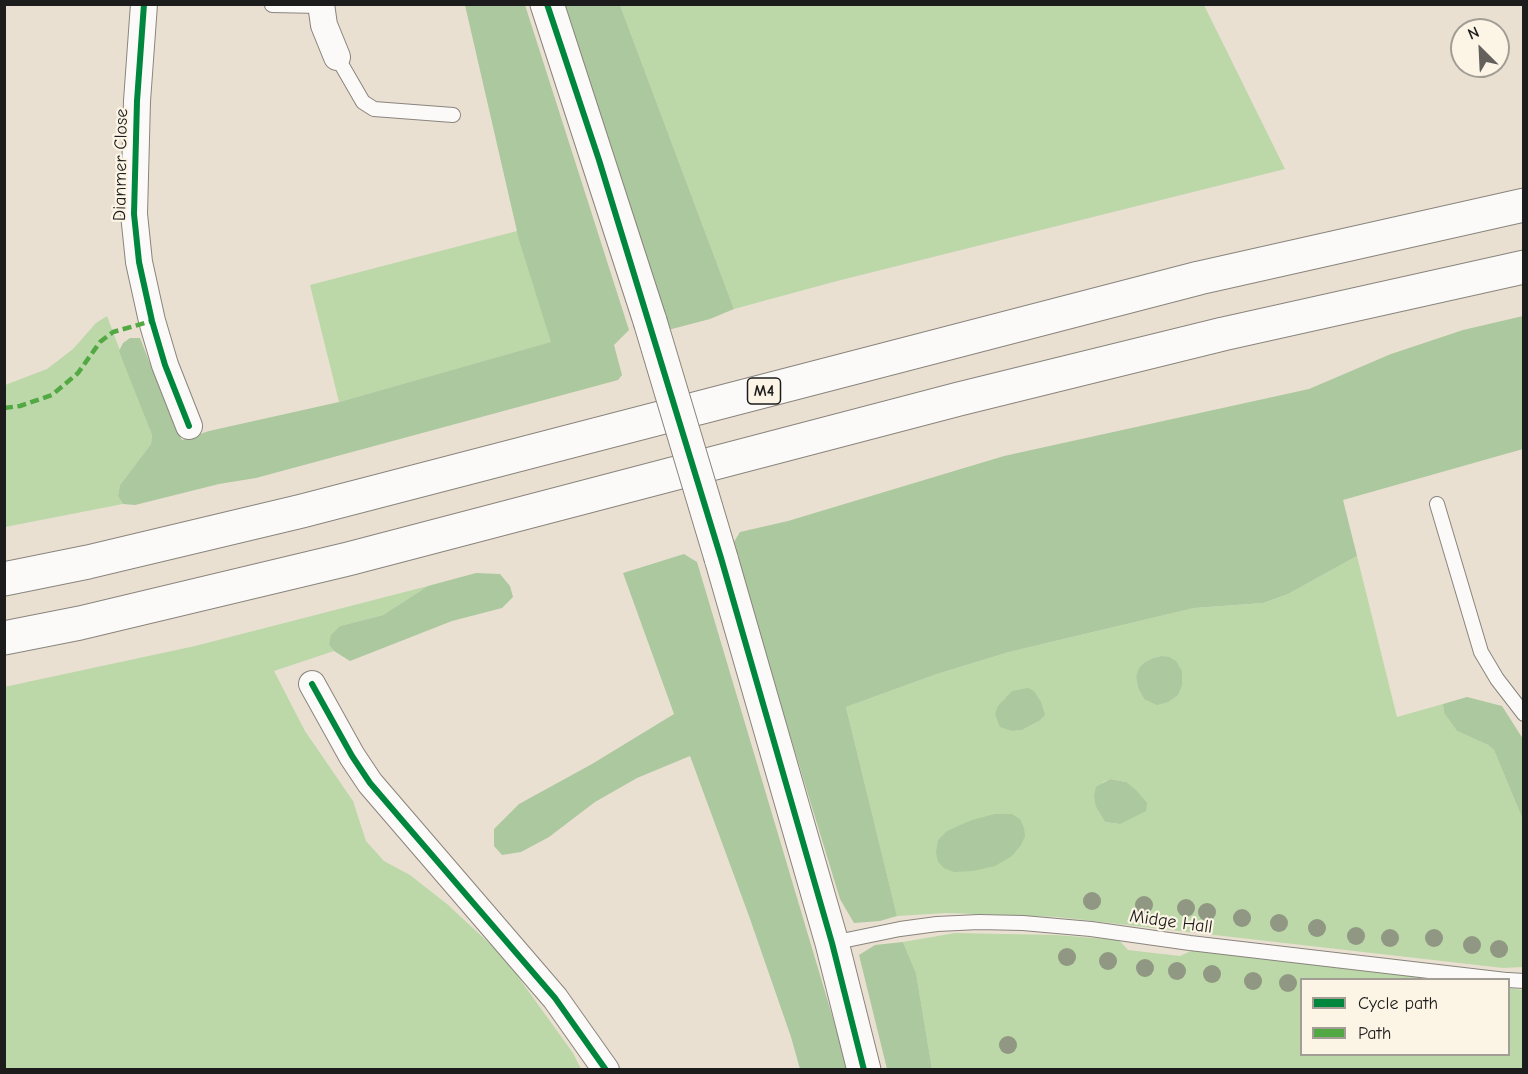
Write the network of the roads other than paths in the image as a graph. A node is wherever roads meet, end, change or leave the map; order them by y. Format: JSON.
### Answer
{"nodes":[{"id":1,"x":144,"y":4,"type":"edge"},
{"id":2,"x":547,"y":4,"type":"edge"},
{"id":3,"x":272,"y":5,"type":"edge"},
{"id":4,"x":321,"y":5,"type":"edge"},
{"id":5,"x":337,"y":57,"type":"joint"},
{"id":6,"x":453,"y":115,"type":"dead end"},
{"id":7,"x":1524,"y":205,"type":"edge"},
{"id":8,"x":1524,"y":267,"type":"edge"},
{"id":9,"x":189,"y":426,"type":"dead end"},
{"id":10,"x":1437,"y":504,"type":"dead end"},
{"id":11,"x":4,"y":579,"type":"edge"},
{"id":12,"x":4,"y":638,"type":"edge"},
{"id":13,"x":312,"y":684,"type":"dead end"},
{"id":14,"x":1524,"y":714,"type":"edge"},
{"id":15,"x":832,"y":943,"type":"junction"},
{"id":16,"x":1490,"y":978,"type":"edge"},
{"id":17,"x":606,"y":1070,"type":"edge"},
{"id":18,"x":864,"y":1070,"type":"edge"}],
"edges":[{"from":1,"to":9,"type":"street","name":"Dianmer Close"},
{"from":2,"to":15,"type":"main road","bridge":true},
{"from":3,"to":4,"type":"lane"},
{"from":4,"to":5,"type":"street"},
{"from":5,"to":6,"type":"lane"},
{"from":7,"to":11,"type":"main road","number":"M4"},
{"from":8,"to":12,"type":"main road"},
{"from":10,"to":14,"type":"lane"},
{"from":13,"to":17,"type":"street"},
{"from":15,"to":16,"type":"lane","name":"Midge Hall"},
{"from":15,"to":18,"type":"main road"}]}
